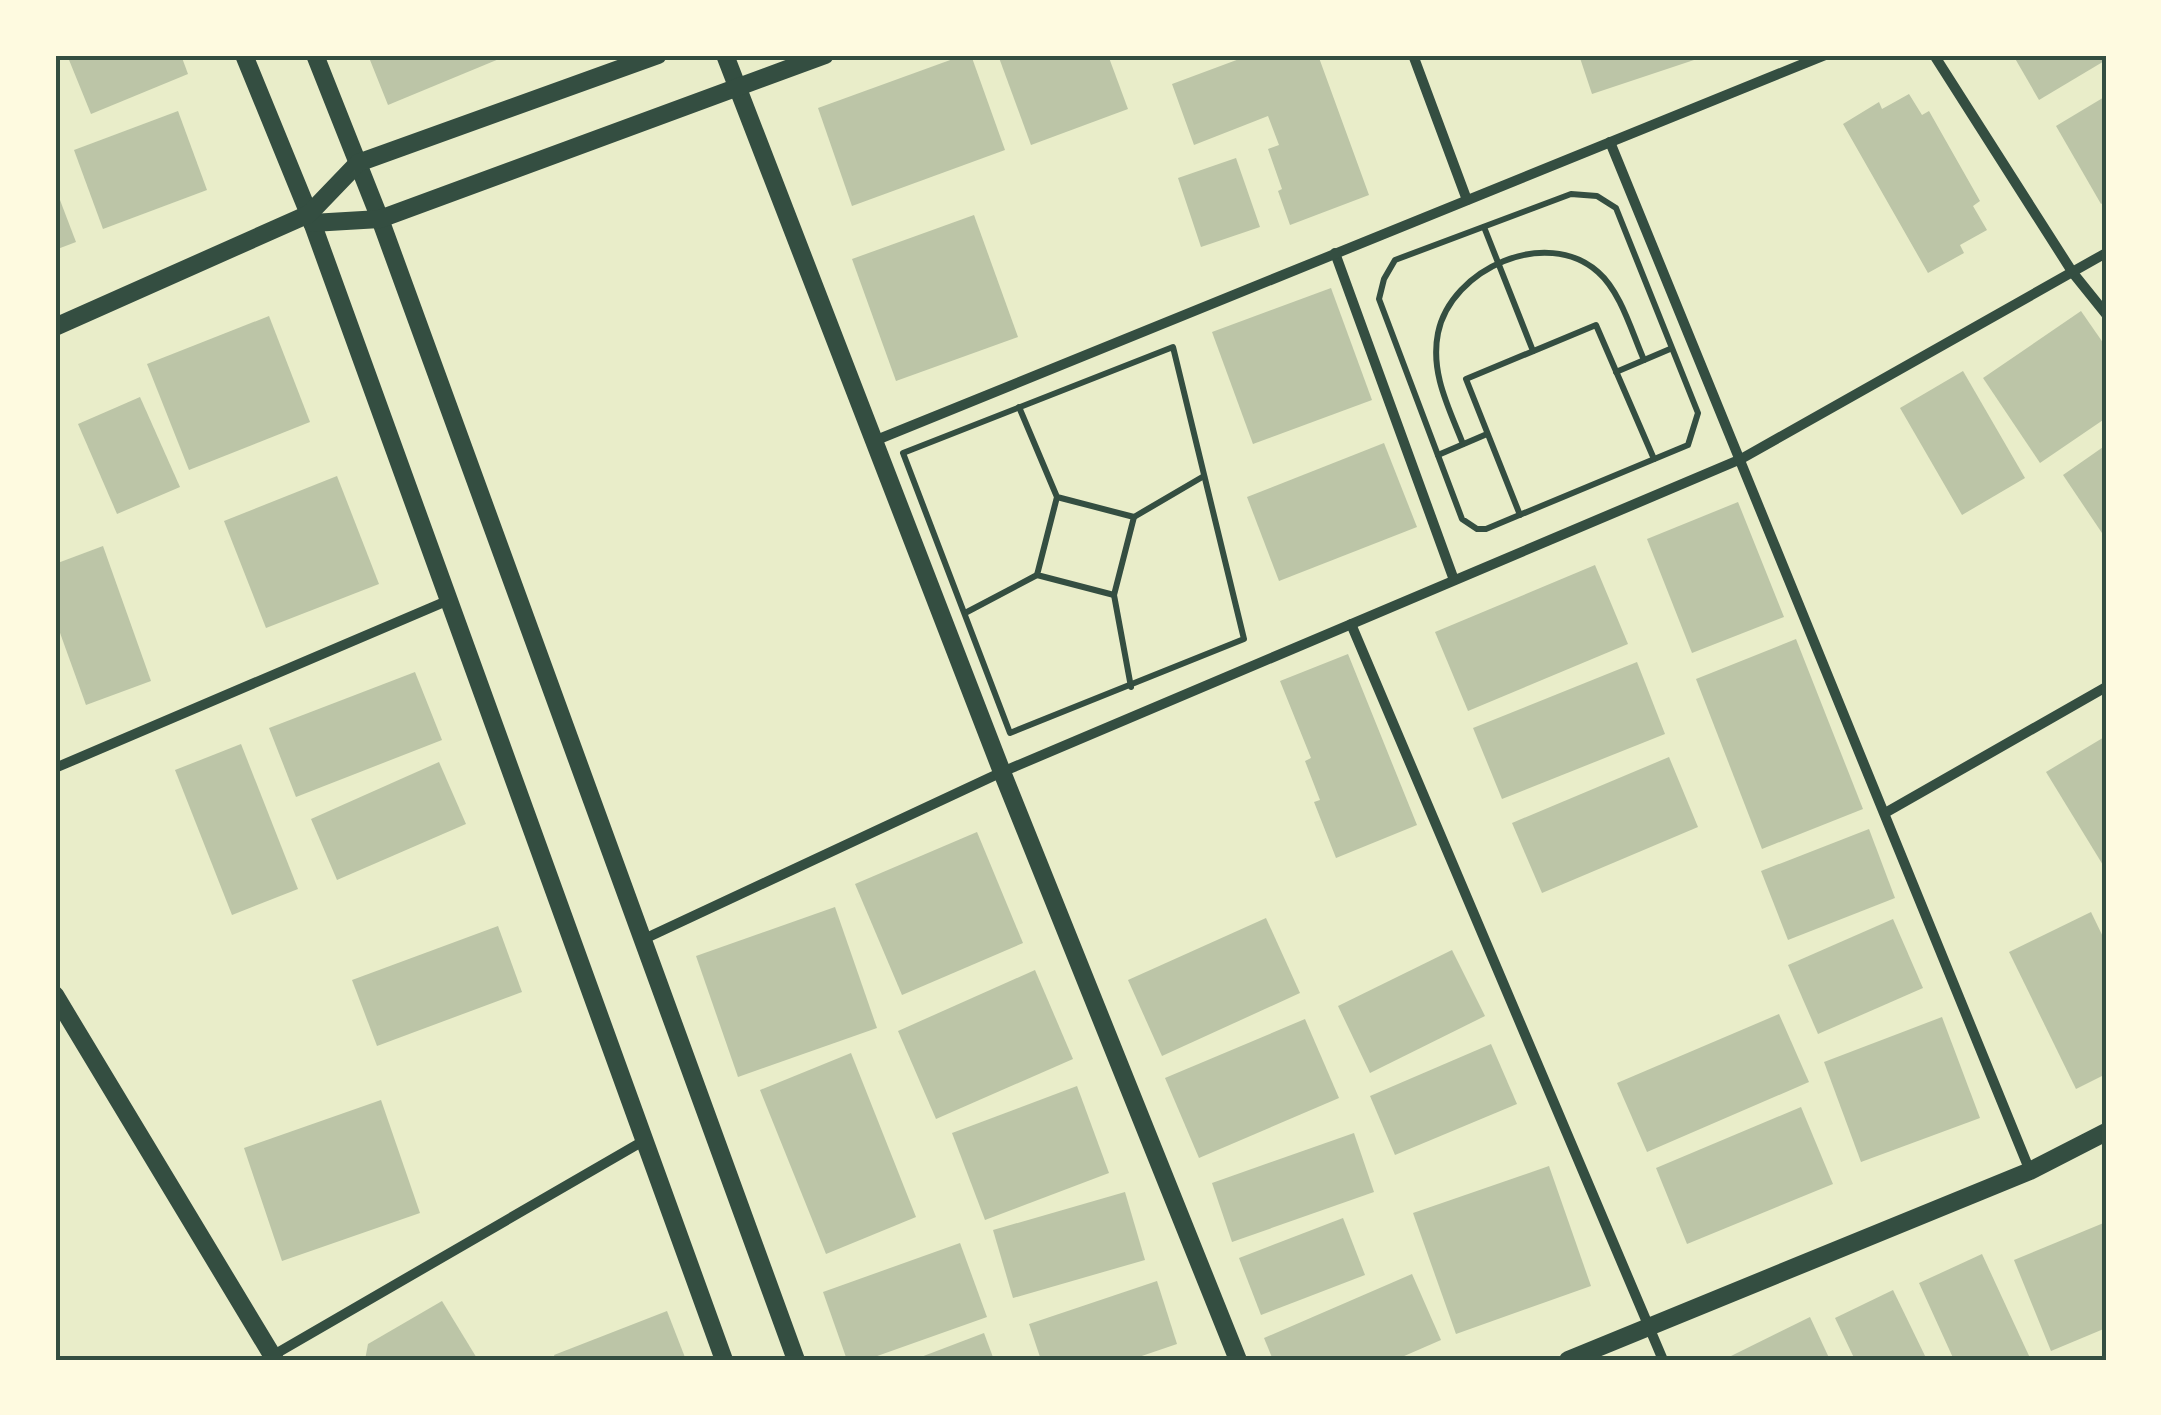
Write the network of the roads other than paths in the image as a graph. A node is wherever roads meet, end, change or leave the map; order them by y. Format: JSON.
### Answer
{"nodes":[{"id":1,"x":244,"y":55,"type":"edge"},
{"id":2,"x":315,"y":55,"type":"edge"},
{"id":3,"x":658,"y":55,"type":"edge"},
{"id":4,"x":725,"y":55,"type":"edge"},
{"id":5,"x":825,"y":55,"type":"edge"},
{"id":6,"x":1413,"y":55,"type":"edge"},
{"id":7,"x":1825,"y":55,"type":"edge"},
{"id":8,"x":1934,"y":55,"type":"edge"},
{"id":9,"x":737,"y":88,"type":"junction"},
{"id":10,"x":1610,"y":142,"type":"junction"},
{"id":11,"x":358,"y":162,"type":"junction"},
{"id":12,"x":1467,"y":200,"type":"junction"},
{"id":13,"x":310,"y":219,"type":"junction"},
{"id":14,"x":380,"y":219,"type":"junction"},
{"id":15,"x":1335,"y":254,"type":"junction"},
{"id":16,"x":2106,"y":254,"type":"edge"},
{"id":17,"x":2073,"y":273,"type":"junction"},
{"id":18,"x":2106,"y":314,"type":"edge"},
{"id":19,"x":55,"y":327,"type":"edge"},
{"id":20,"x":874,"y":441,"type":"junction"},
{"id":21,"x":1741,"y":460,"type":"junction"},
{"id":22,"x":1454,"y":580,"type":"junction"},
{"id":23,"x":448,"y":600,"type":"junction"},
{"id":24,"x":1351,"y":624,"type":"junction"},
{"id":25,"x":2106,"y":688,"type":"edge"},
{"id":26,"x":55,"y":768,"type":"edge"},
{"id":27,"x":1002,"y":772,"type":"junction"},
{"id":28,"x":1885,"y":814,"type":"junction"},
{"id":29,"x":642,"y":940,"type":"junction"},
{"id":30,"x":55,"y":995,"type":"edge"},
{"id":31,"x":2106,"y":1132,"type":"edge"},
{"id":32,"x":644,"y":1140,"type":"junction"},
{"id":33,"x":2030,"y":1172,"type":"junction"},
{"id":34,"x":1649,"y":1328,"type":"junction"},
{"id":35,"x":270,"y":1358,"type":"edge"},
{"id":36,"x":724,"y":1360,"type":"edge"},
{"id":37,"x":796,"y":1360,"type":"edge"},
{"id":38,"x":1238,"y":1360,"type":"edge"},
{"id":39,"x":1568,"y":1360,"type":"edge"},
{"id":40,"x":1664,"y":1360,"type":"edge"}],
"edges":[{"from":1,"to":13,"type":"street"},
{"from":2,"to":11,"type":"street"},
{"from":3,"to":11,"type":"street"},
{"from":4,"to":9,"type":"street"},
{"from":5,"to":9,"type":"street"},
{"from":6,"to":12,"type":"street"},
{"from":7,"to":10,"type":"street"},
{"from":8,"to":17,"type":"street"},
{"from":9,"to":14,"type":"street"},
{"from":9,"to":20,"type":"street"},
{"from":10,"to":12,"type":"street"},
{"from":10,"to":21,"type":"street"},
{"from":11,"to":13,"type":"street"},
{"from":11,"to":14,"type":"street"},
{"from":12,"to":15,"type":"street"},
{"from":13,"to":14,"type":"street"},
{"from":13,"to":19,"type":"street"},
{"from":13,"to":23,"type":"street"},
{"from":14,"to":29,"type":"street"},
{"from":15,"to":20,"type":"street"},
{"from":15,"to":22,"type":"street"},
{"from":16,"to":17,"type":"street"},
{"from":17,"to":18,"type":"street"},
{"from":17,"to":21,"type":"street"},
{"from":20,"to":27,"type":"street"},
{"from":21,"to":22,"type":"street"},
{"from":21,"to":28,"type":"street"},
{"from":22,"to":24,"type":"street"},
{"from":23,"to":26,"type":"street"},
{"from":23,"to":32,"type":"street"},
{"from":24,"to":27,"type":"street"},
{"from":24,"to":34,"type":"street"},
{"from":25,"to":28,"type":"street"},
{"from":27,"to":29,"type":"street"},
{"from":27,"to":38,"type":"street"},
{"from":28,"to":33,"type":"street"},
{"from":29,"to":37,"type":"street"},
{"from":30,"to":35,"type":"street"},
{"from":31,"to":33,"type":"street"},
{"from":32,"to":35,"type":"street"},
{"from":32,"to":36,"type":"street"},
{"from":33,"to":34,"type":"street"},
{"from":34,"to":39,"type":"street"},
{"from":34,"to":40,"type":"street"}]}
